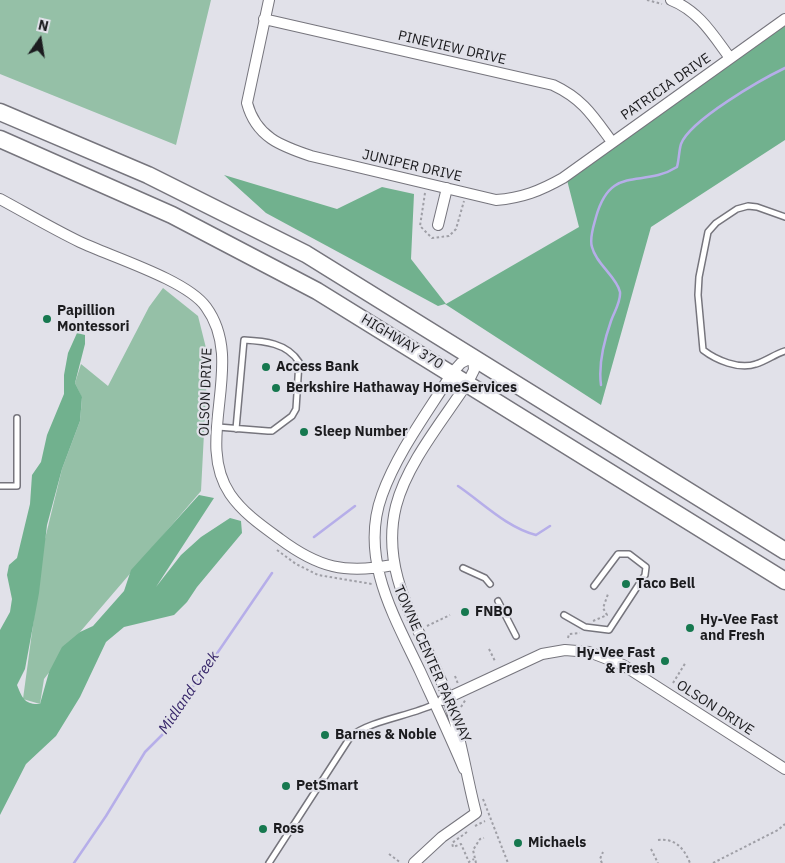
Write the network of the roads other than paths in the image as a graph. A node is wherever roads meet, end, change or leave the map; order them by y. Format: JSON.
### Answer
{"nodes":[{"id":1,"x":269,"y":0,"type":"edge"},
{"id":2,"x":671,"y":0,"type":"edge"},
{"id":3,"x":264,"y":19,"type":"junction"},
{"id":4,"x":785,"y":19,"type":"edge"},
{"id":5,"x":730,"y":58,"type":"junction"},
{"id":6,"x":0,"y":112,"type":"edge"},
{"id":7,"x":0,"y":139,"type":"edge"},
{"id":8,"x":612,"y":142,"type":"junction"},
{"id":9,"x":563,"y":178,"type":"joint"},
{"id":10,"x":447,"y":188,"type":"junction"},
{"id":11,"x":0,"y":200,"type":"edge"},
{"id":12,"x":785,"y":217,"type":"edge"},
{"id":13,"x":438,"y":225,"type":"dead end"},
{"id":14,"x":785,"y":350,"type":"edge"},
{"id":15,"x":473,"y":357,"type":"junction"},
{"id":16,"x":452,"y":373,"type":"junction"},
{"id":17,"x":468,"y":382,"type":"junction"},
{"id":18,"x":17,"y":418,"type":"dead end"},
{"id":19,"x":218,"y":428,"type":"junction"},
{"id":20,"x":236,"y":429,"type":"junction"},
{"id":21,"x":0,"y":486,"type":"edge"},
{"id":22,"x":785,"y":551,"type":"edge"},
{"id":23,"x":393,"y":565,"type":"junction"},
{"id":24,"x":377,"y":568,"type":"junction"},
{"id":25,"x":463,"y":568,"type":"dead end"},
{"id":26,"x":785,"y":581,"type":"edge"},
{"id":27,"x":490,"y":584,"type":"dead end"},
{"id":28,"x":594,"y":586,"type":"dead end"},
{"id":29,"x":498,"y":601,"type":"dead end"},
{"id":30,"x":564,"y":615,"type":"dead end"},
{"id":31,"x":516,"y":636,"type":"dead end"},
{"id":32,"x":448,"y":698,"type":"junction"},
{"id":33,"x":436,"y":704,"type":"junction"},
{"id":34,"x":464,"y":769,"type":"junction"},
{"id":35,"x":785,"y":769,"type":"edge"},
{"id":36,"x":269,"y":863,"type":"edge"},
{"id":37,"x":414,"y":863,"type":"edge"}],
"edges":[{"from":1,"to":3,"type":"street"},
{"from":2,"to":5,"type":"street"},
{"from":3,"to":8,"type":"street","name":"PINEVIEW DRIVE"},
{"from":3,"to":10,"type":"street","name":"JUNIPER DRIVE"},
{"from":4,"to":5,"type":"street","name":"PATRICIA DRIVE"},
{"from":5,"to":8,"type":"street","name":"PATRICIA DRIVE"},
{"from":6,"to":15,"type":"highway","name":"HIGHWAY 370"},
{"from":7,"to":16,"type":"highway","name":"HIGHWAY 370"},
{"from":8,"to":9,"type":"street","name":"PATRICIA DRIVE"},
{"from":9,"to":10,"type":"street","name":"JUNIPER DRIVE"},
{"from":10,"to":13,"type":"street"},
{"from":11,"to":19,"type":"street","name":"OLSON DRIVE"},
{"from":12,"to":14,"type":"lane"},
{"from":15,"to":16,"type":"street","name":"TOWNE CENTER PARKWAY"},
{"from":15,"to":17,"type":"street","name":"TOWNE CENTER PARKWAY"},
{"from":15,"to":22,"type":"highway","name":"HIGHWAY 370"},
{"from":16,"to":17,"type":"highway","name":"HIGHWAY 370"},
{"from":16,"to":24,"type":"street","name":"TOWNE CENTER PARKWAY"},
{"from":17,"to":23,"type":"street","name":"TOWNE CENTER PARKWAY"},
{"from":17,"to":26,"type":"highway","name":"HIGHWAY 370"},
{"from":18,"to":21,"type":"lane"},
{"from":19,"to":20,"type":"lane"},
{"from":19,"to":24,"type":"street","name":"OLSON DRIVE"},
{"from":20,"to":20,"type":"lane"},
{"from":23,"to":24,"type":"street","name":"OLSON DRIVE"},
{"from":23,"to":32,"type":"street","name":"TOWNE CENTER PARKWAY"},
{"from":24,"to":33,"type":"street","name":"TOWNE CENTER PARKWAY"},
{"from":25,"to":27,"type":"lane"},
{"from":28,"to":30,"type":"lane"},
{"from":29,"to":31,"type":"lane"},
{"from":32,"to":33,"type":"street","name":"OLSON DRIVE"},
{"from":32,"to":34,"type":"street","name":"TOWNE CENTER PARKWAY"},
{"from":32,"to":35,"type":"street","name":"OLSON DRIVE"},
{"from":33,"to":34,"type":"street","name":"TOWNE CENTER PARKWAY"},
{"from":33,"to":36,"type":"lane"},
{"from":34,"to":37,"type":"street","name":"TOWNE CENTER PARKWAY"}]}
